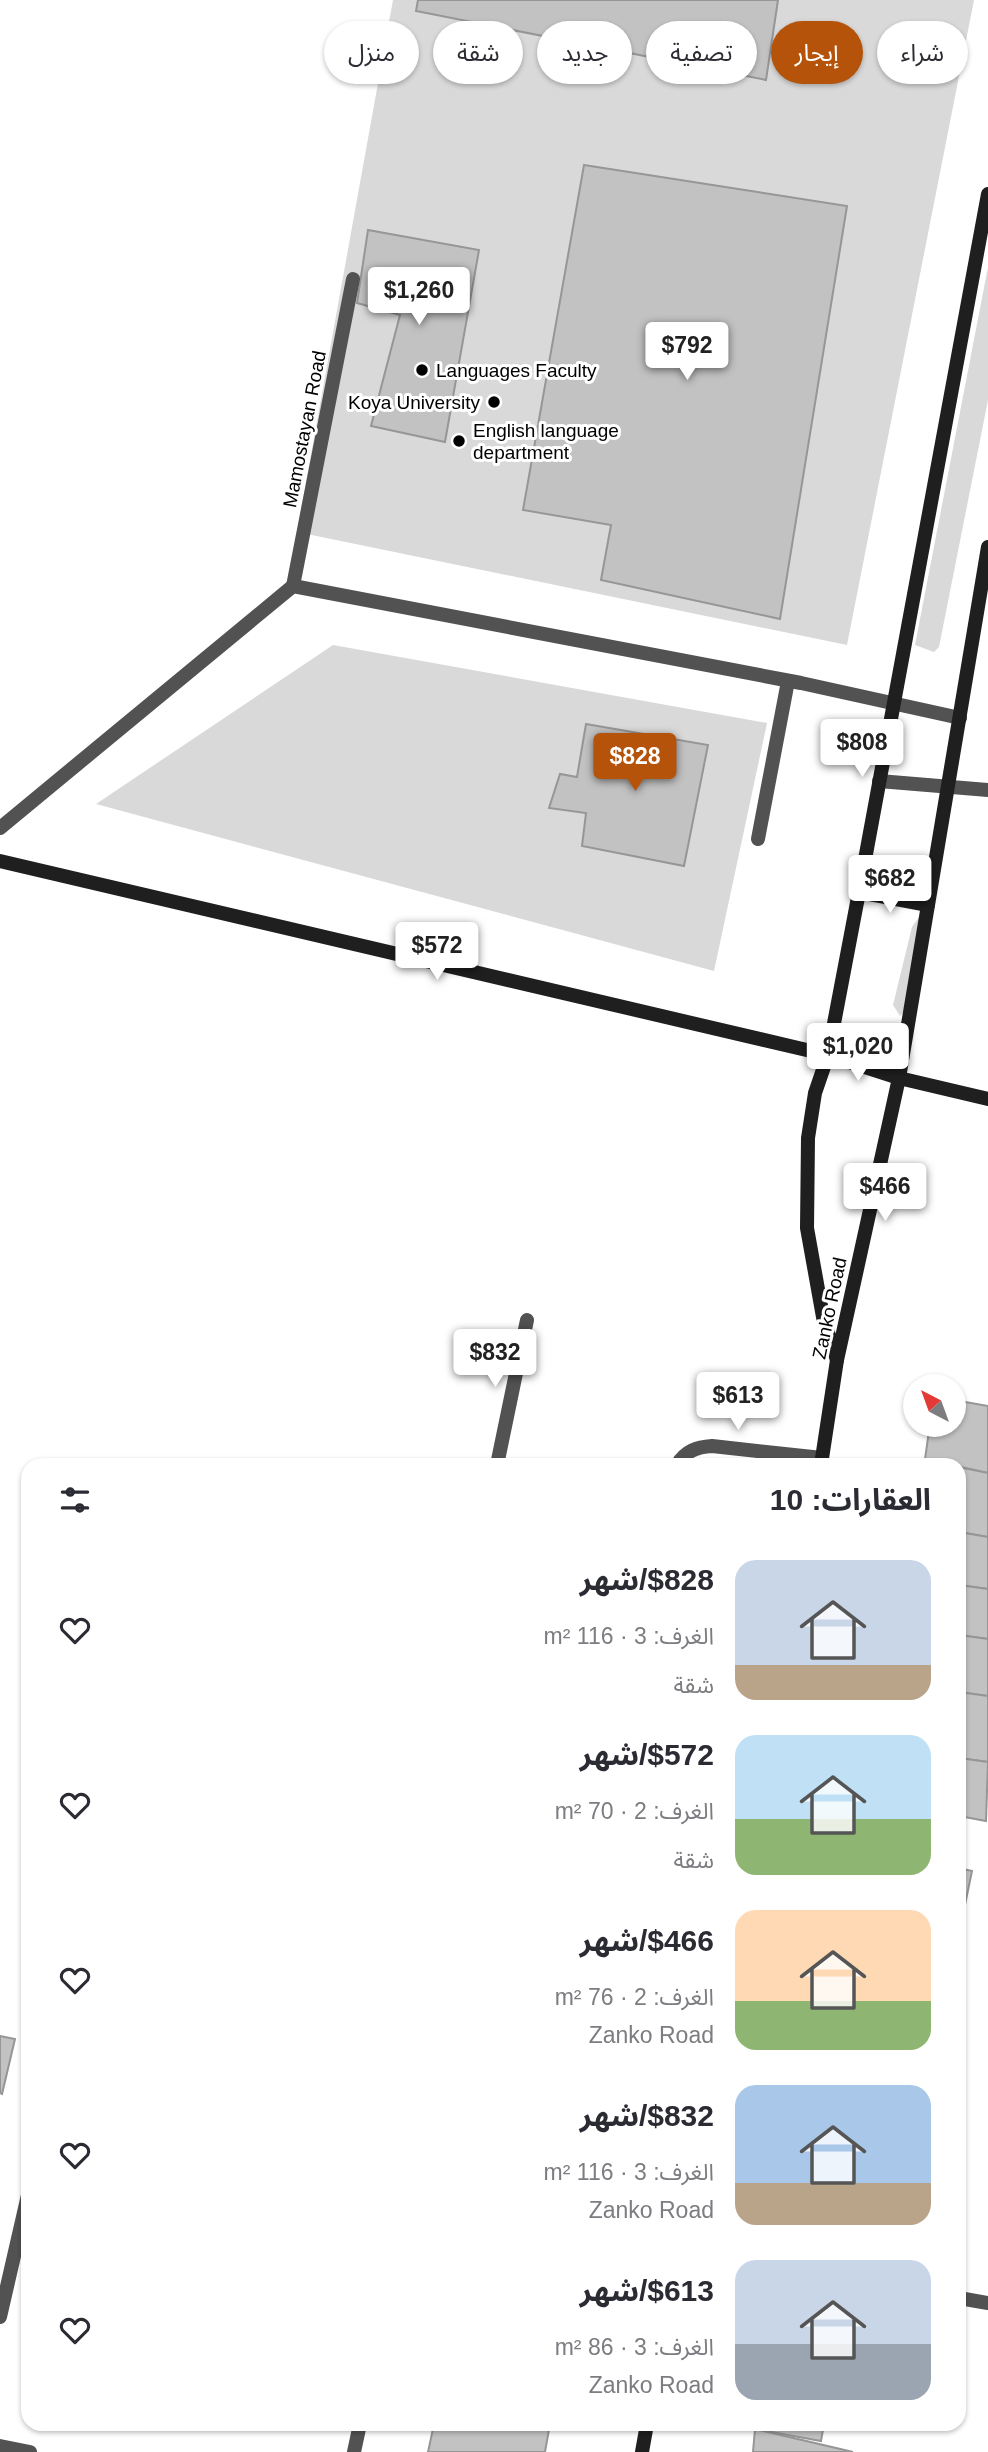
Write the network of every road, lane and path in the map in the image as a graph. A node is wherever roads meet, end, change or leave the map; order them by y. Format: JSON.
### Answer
{"nodes":[{"id":1,"x":988,"y":194,"type":"edge"},
{"id":2,"x":353,"y":279,"type":"dead end"},
{"id":3,"x":988,"y":547,"type":"edge"},
{"id":4,"x":293,"y":586,"type":"junction"},
{"id":5,"x":788,"y":681,"type":"junction"},
{"id":6,"x":894,"y":705,"type":"junction"},
{"id":7,"x":960,"y":718,"type":"junction"},
{"id":8,"x":879,"y":782,"type":"junction"},
{"id":9,"x":948,"y":788,"type":"junction"},
{"id":10,"x":988,"y":790,"type":"edge"},
{"id":11,"x":0,"y":828,"type":"edge"},
{"id":12,"x":758,"y":839,"type":"dead end"},
{"id":13,"x":0,"y":861,"type":"edge"},
{"id":14,"x":859,"y":892,"type":"junction"},
{"id":15,"x":928,"y":905,"type":"junction"},
{"id":16,"x":828,"y":1055,"type":"junction"},
{"id":17,"x":899,"y":1078,"type":"junction"},
{"id":18,"x":988,"y":1100,"type":"edge"},
{"id":19,"x":527,"y":1320,"type":"dead end"},
{"id":20,"x":837,"y":1360,"type":"junction"},
{"id":21,"x":498,"y":1458,"type":"edge"},
{"id":22,"x":683,"y":1458,"type":"edge"},
{"id":23,"x":792,"y":1458,"type":"edge"},
{"id":24,"x":822,"y":1458,"type":"edge"},
{"id":25,"x":21,"y":2226,"type":"edge"},
{"id":26,"x":966,"y":2298,"type":"edge"},
{"id":27,"x":987,"y":2299,"type":"edge"},
{"id":28,"x":0,"y":2317,"type":"edge"},
{"id":29,"x":358,"y":2431,"type":"edge"},
{"id":30,"x":646,"y":2431,"type":"edge"},
{"id":31,"x":0,"y":2446,"type":"edge"},
{"id":32,"x":30,"y":2452,"type":"edge"},
{"id":33,"x":354,"y":2452,"type":"edge"},
{"id":34,"x":642,"y":2452,"type":"edge"}],
"edges":[{"from":1,"to":6,"type":"street"},
{"from":2,"to":4,"type":"street","name":"Mamostayan Road"},
{"from":3,"to":7,"type":"street","name":"Zanko Road"},
{"from":4,"to":5,"type":"street"},
{"from":4,"to":11,"type":"street"},
{"from":5,"to":6,"type":"street"},
{"from":5,"to":12,"type":"street"},
{"from":6,"to":7,"type":"street"},
{"from":6,"to":8,"type":"street"},
{"from":7,"to":9,"type":"street","name":"Zanko Road"},
{"from":8,"to":9,"type":"street"},
{"from":8,"to":14,"type":"street"},
{"from":9,"to":10,"type":"street"},
{"from":9,"to":15,"type":"street","name":"Zanko Road"},
{"from":13,"to":16,"type":"street"},
{"from":14,"to":15,"type":"street"},
{"from":14,"to":16,"type":"street"},
{"from":15,"to":17,"type":"street","name":"Zanko Road"},
{"from":16,"to":17,"type":"street"},
{"from":16,"to":20,"type":"street"},
{"from":17,"to":18,"type":"street"},
{"from":17,"to":20,"type":"street","name":"Zanko Road"},
{"from":19,"to":21,"type":"street"},
{"from":20,"to":24,"type":"street","name":"Zanko Road"},
{"from":22,"to":23,"type":"street"},
{"from":25,"to":28,"type":"street"},
{"from":26,"to":27,"type":"street"},
{"from":29,"to":33,"type":"street"},
{"from":30,"to":34,"type":"street"},
{"from":31,"to":32,"type":"street"}]}
